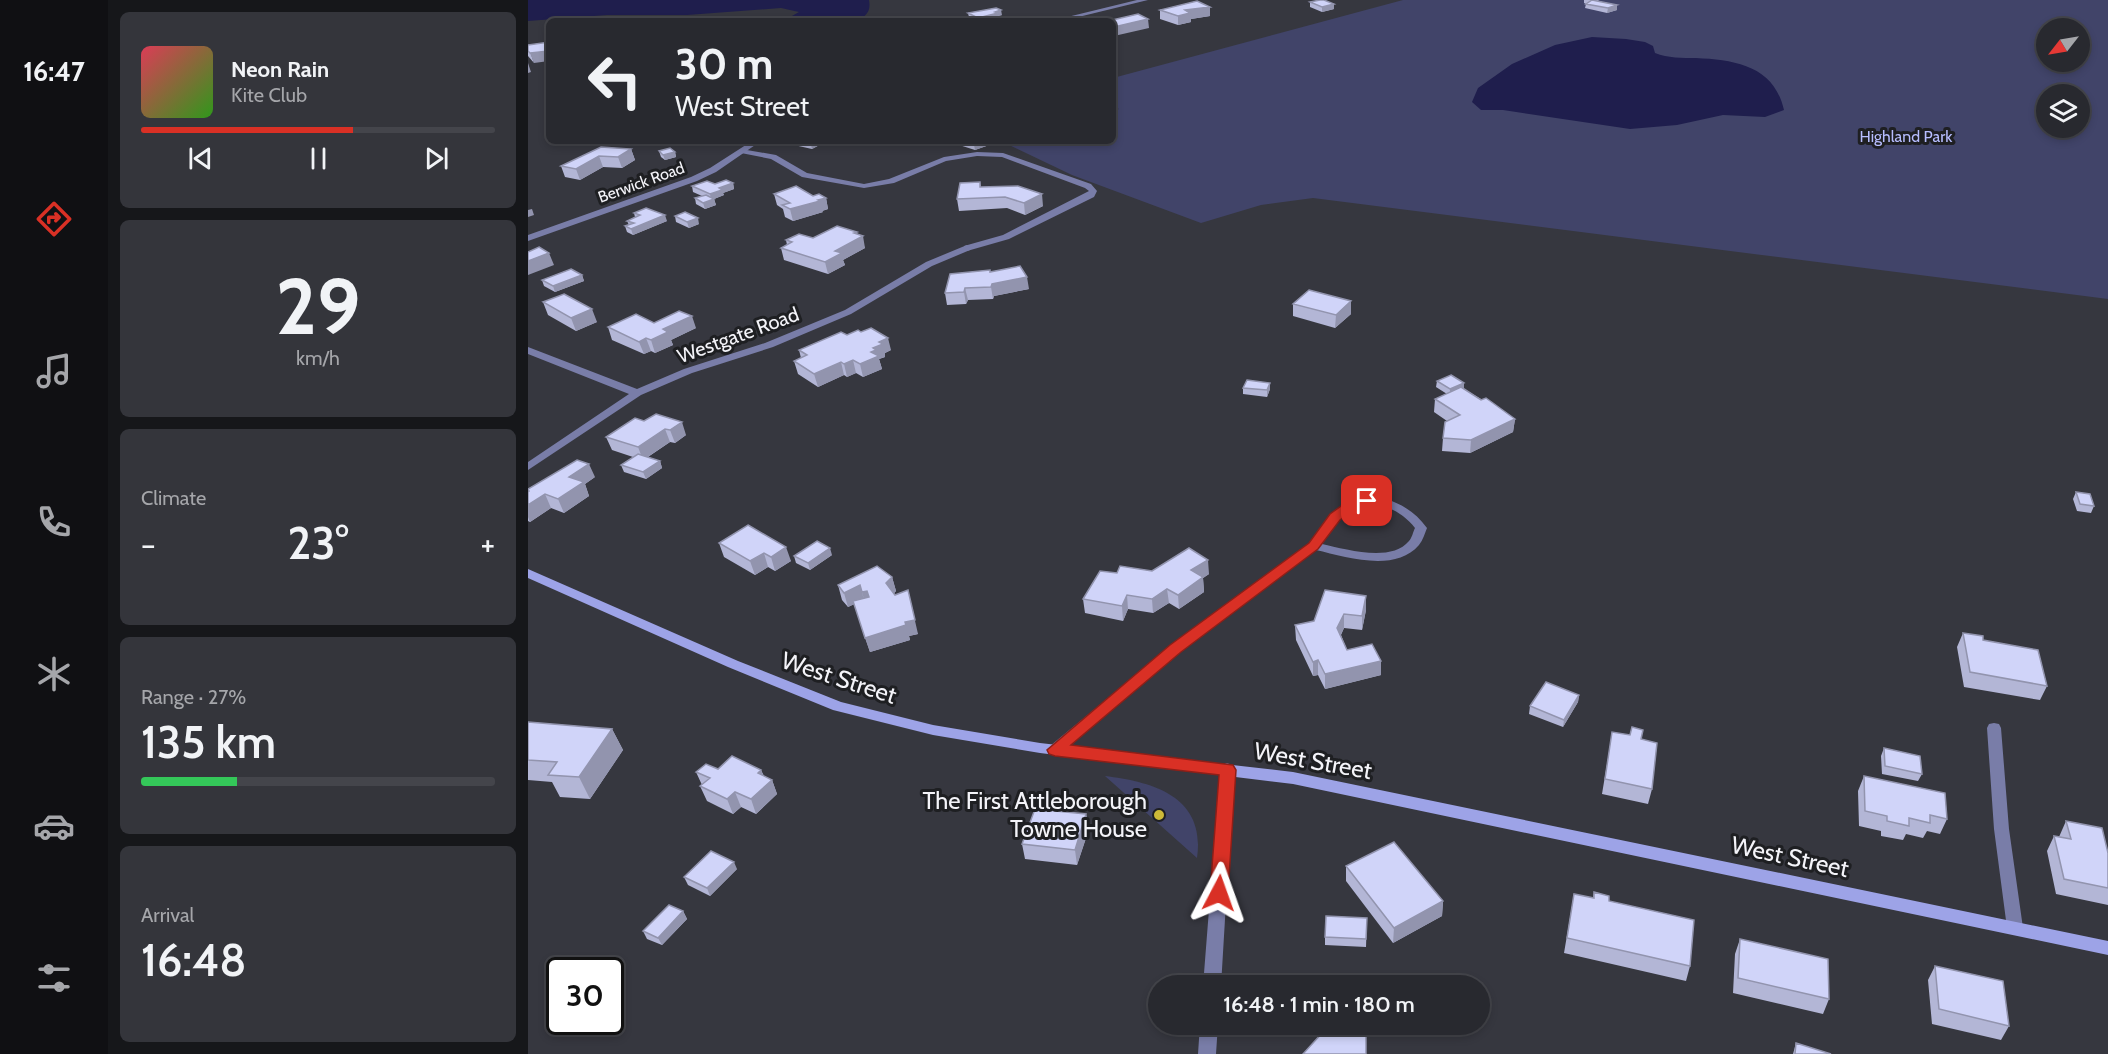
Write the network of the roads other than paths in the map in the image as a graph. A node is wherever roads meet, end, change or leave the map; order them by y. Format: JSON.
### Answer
{"nodes":[{"id":1,"x":1145,"y":0,"type":"edge"},
{"id":2,"x":1067,"y":18,"type":"edge"},
{"id":3,"x":754,"y":144,"type":"edge"},
{"id":4,"x":744,"y":151,"type":"junction"},
{"id":5,"x":528,"y":238,"type":"edge"},
{"id":6,"x":528,"y":350,"type":"edge"},
{"id":7,"x":637,"y":393,"type":"junction"},
{"id":8,"x":528,"y":467,"type":"edge"},
{"id":9,"x":1314,"y":546,"type":"junction"},
{"id":10,"x":528,"y":573,"type":"edge"},
{"id":11,"x":1994,"y":728,"type":"dead end"},
{"id":12,"x":1055,"y":750,"type":"junction"},
{"id":13,"x":1227,"y":770,"type":"junction"},
{"id":14,"x":2015,"y":928,"type":"junction"},
{"id":15,"x":2108,"y":948,"type":"edge"},
{"id":16,"x":1213,"y":975,"type":"edge"},
{"id":17,"x":1208,"y":1035,"type":"edge"},
{"id":18,"x":1207,"y":1054,"type":"edge"}],
"edges":[{"from":1,"to":2,"type":"street"},
{"from":3,"to":4,"type":"street","name":"Berwick Road"},
{"from":4,"to":5,"type":"street","name":"Berwick Road"},
{"from":4,"to":7,"type":"street","name":"Westgate Road"},
{"from":6,"to":7,"type":"street"},
{"from":7,"to":8,"type":"street","name":"Westgate Road"},
{"from":9,"to":9,"type":"street"},
{"from":9,"to":12,"type":"street"},
{"from":10,"to":12,"type":"main road","name":"West Street"},
{"from":11,"to":14,"type":"street"},
{"from":12,"to":13,"type":"main road","name":"West Street"},
{"from":13,"to":14,"type":"main road","name":"West Street"},
{"from":13,"to":16,"type":"street"},
{"from":14,"to":15,"type":"main road","name":"West Street"},
{"from":17,"to":18,"type":"street"}]}
